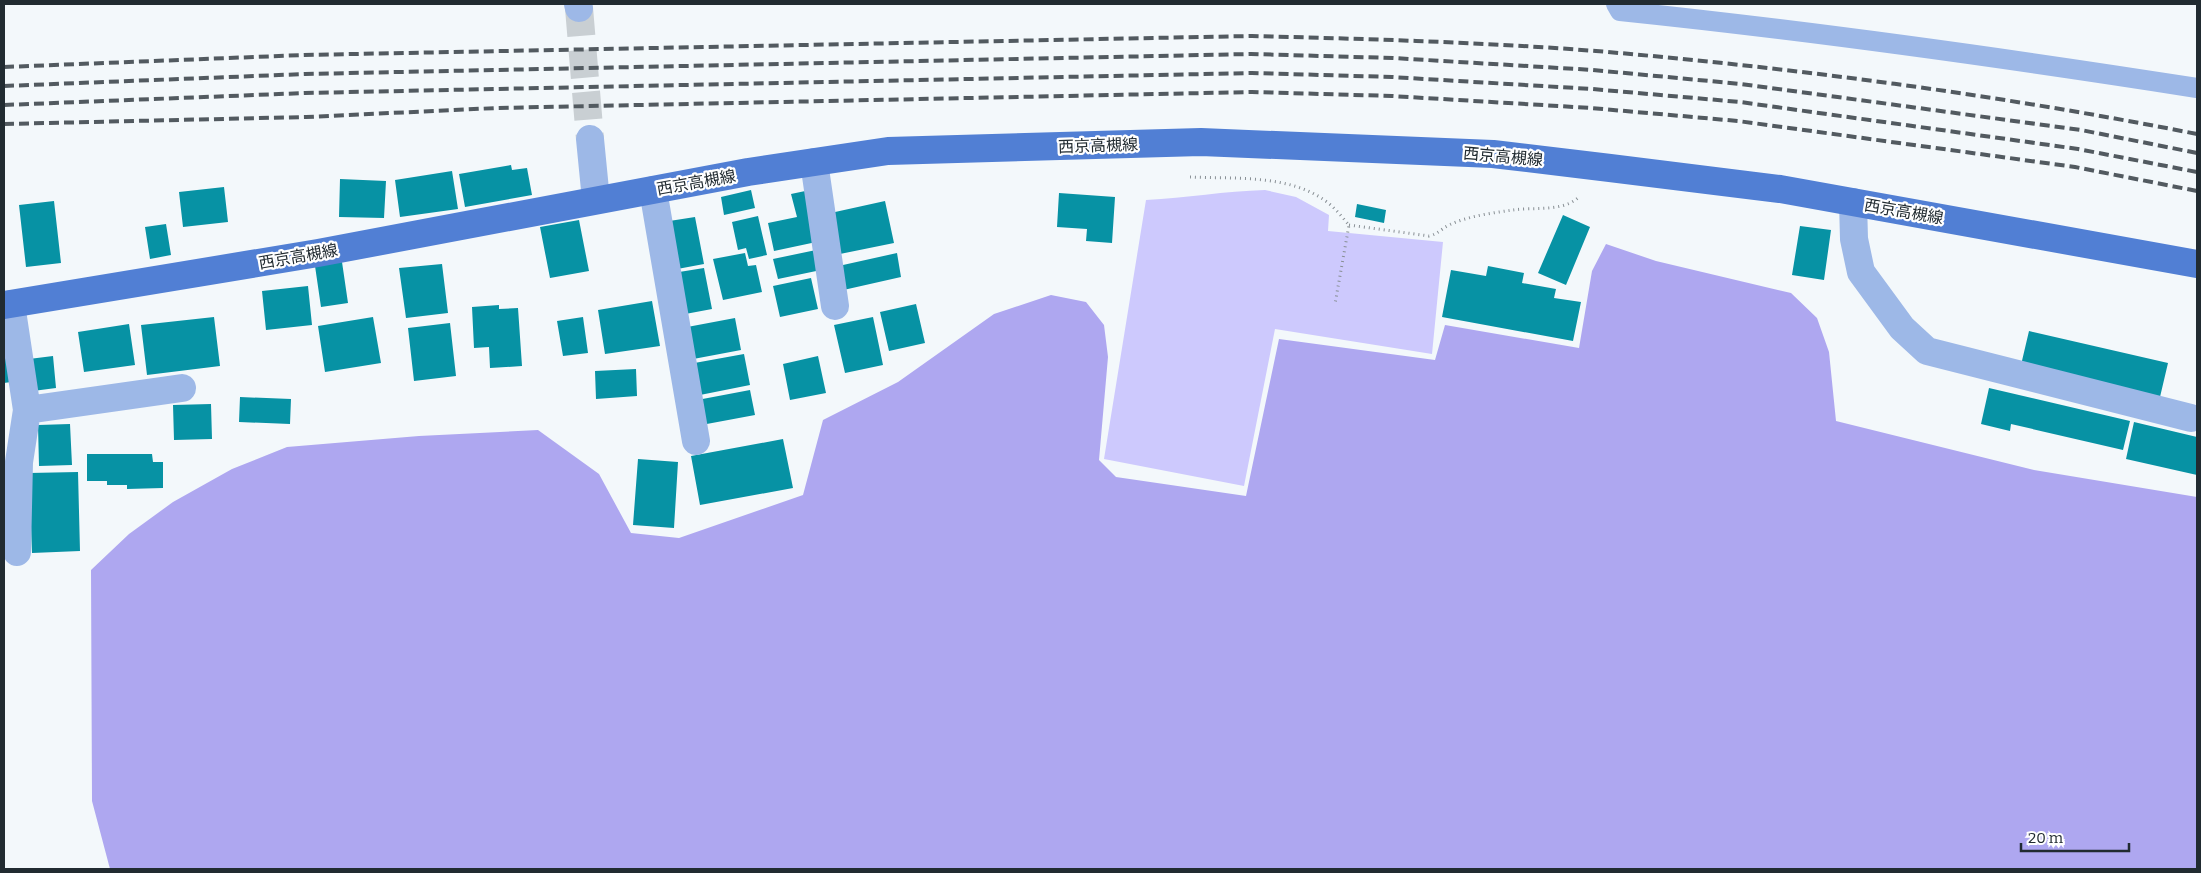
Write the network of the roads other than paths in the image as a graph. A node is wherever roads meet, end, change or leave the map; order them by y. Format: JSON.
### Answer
{"nodes":[{"id":1,"x":1616,"y":4,"type":"edge"},
{"id":2,"x":2197,"y":88,"type":"edge"},
{"id":3,"x":590,"y":139,"type":"tunnel mouth"},
{"id":4,"x":814,"y":162,"type":"junction"},
{"id":5,"x":653,"y":190,"type":"junction"},
{"id":6,"x":596,"y":200,"type":"junction"},
{"id":7,"x":1853,"y":202,"type":"junction"},
{"id":8,"x":2197,"y":264,"type":"edge"},
{"id":9,"x":7,"y":304,"type":"edge"},
{"id":10,"x":835,"y":306,"type":"dead end"},
{"id":11,"x":182,"y":388,"type":"dead end"},
{"id":12,"x":27,"y":410,"type":"junction"},
{"id":13,"x":2191,"y":418,"type":"dead end"},
{"id":14,"x":696,"y":441,"type":"dead end"},
{"id":15,"x":17,"y":552,"type":"dead end"}],
"edges":[{"from":1,"to":2,"type":"lane"},
{"from":3,"to":6,"type":"street"},
{"from":4,"to":5,"type":"main road","name":"西京高槻線"},
{"from":4,"to":7,"type":"main road","name":"西京高槻線"},
{"from":4,"to":10,"type":"street"},
{"from":5,"to":6,"type":"main road","name":"西京高槻線"},
{"from":5,"to":14,"type":"street"},
{"from":6,"to":9,"type":"main road","name":"西京高槻線"},
{"from":7,"to":8,"type":"main road","name":"西京高槻線"},
{"from":7,"to":13,"type":"street"},
{"from":9,"to":12,"type":"street"},
{"from":11,"to":12,"type":"street"},
{"from":12,"to":15,"type":"street"}]}
